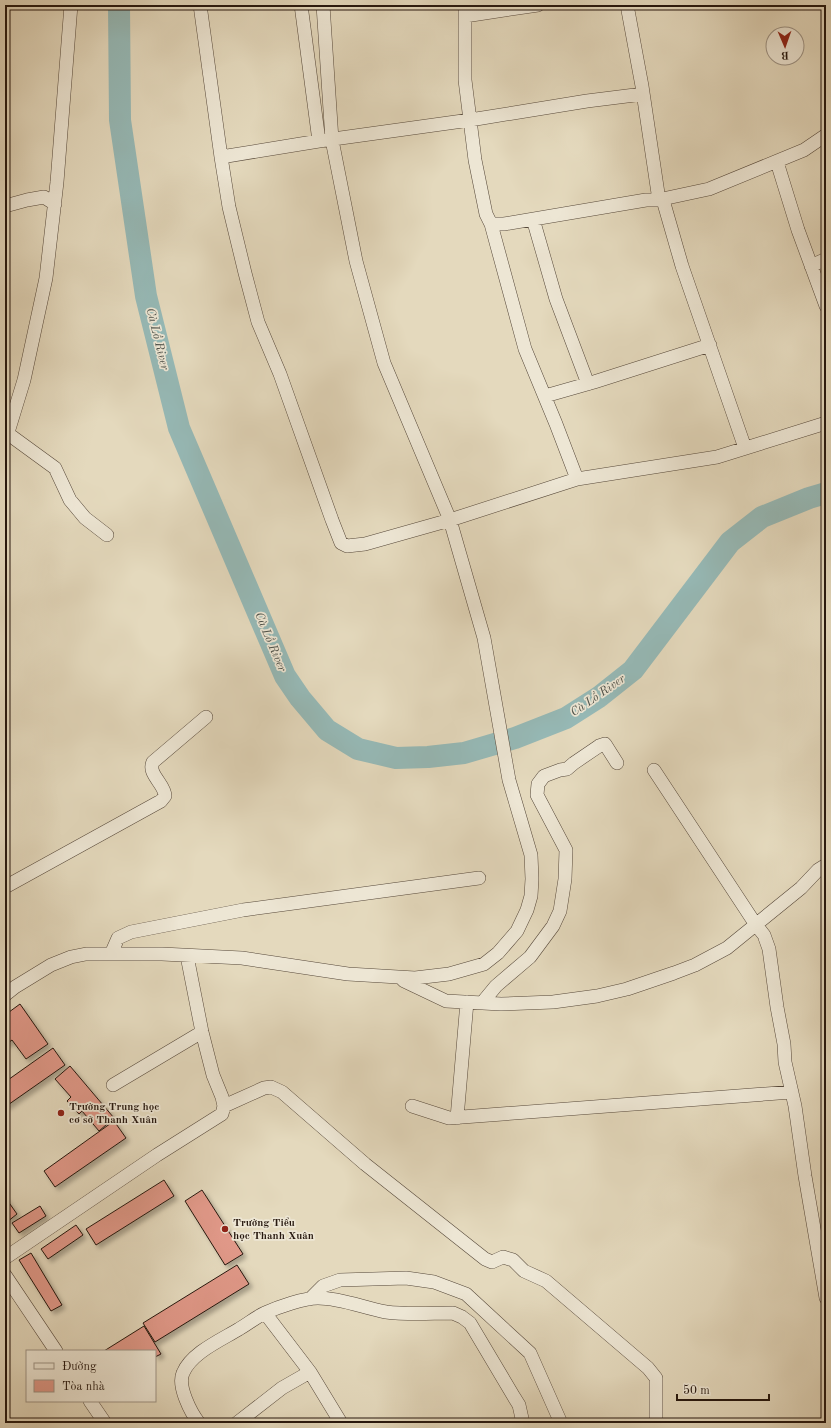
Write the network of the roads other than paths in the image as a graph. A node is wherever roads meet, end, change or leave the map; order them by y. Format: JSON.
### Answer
{"nodes":[{"id":1,"x":71,"y":5,"type":"edge"},
{"id":2,"x":200,"y":5,"type":"edge"},
{"id":3,"x":301,"y":5,"type":"edge"},
{"id":4,"x":322,"y":5,"type":"edge"},
{"id":5,"x":538,"y":5,"type":"edge"},
{"id":6,"x":627,"y":5,"type":"edge"},
{"id":7,"x":509,"y":7,"type":"edge"},
{"id":8,"x":465,"y":10,"type":"edge"},
{"id":9,"x":643,"y":94,"type":"junction"},
{"id":10,"x":470,"y":120,"type":"junction"},
{"id":11,"x":826,"y":136,"type":"edge"},
{"id":12,"x":325,"y":141,"type":"junction"},
{"id":13,"x":221,"y":157,"type":"junction"},
{"id":14,"x":777,"y":162,"type":"junction"},
{"id":15,"x":661,"y":200,"type":"junction"},
{"id":16,"x":55,"y":204,"type":"junction"},
{"id":17,"x":5,"y":206,"type":"edge"},
{"id":18,"x":533,"y":219,"type":"junction"},
{"id":19,"x":491,"y":224,"type":"junction"},
{"id":20,"x":826,"y":259,"type":"edge"},
{"id":21,"x":811,"y":266,"type":"junction"},
{"id":22,"x":826,"y":306,"type":"edge"},
{"id":23,"x":710,"y":345,"type":"junction"},
{"id":24,"x":588,"y":384,"type":"junction"},
{"id":25,"x":545,"y":396,"type":"junction"},
{"id":26,"x":826,"y":423,"type":"edge"},
{"id":27,"x":7,"y":432,"type":"edge"},
{"id":28,"x":745,"y":448,"type":"junction"},
{"id":29,"x":577,"y":479,"type":"junction"},
{"id":30,"x":450,"y":520,"type":"junction"},
{"id":31,"x":107,"y":536,"type":"dead end"},
{"id":32,"x":206,"y":717,"type":"dead end"},
{"id":33,"x":617,"y":763,"type":"dead end"},
{"id":34,"x":654,"y":770,"type":"dead end"},
{"id":35,"x":826,"y":865,"type":"edge"},
{"id":36,"x":479,"y":878,"type":"dead end"},
{"id":37,"x":5,"y":887,"type":"edge"},
{"id":38,"x":756,"y":925,"type":"junction"},
{"id":39,"x":111,"y":954,"type":"junction"},
{"id":40,"x":187,"y":956,"type":"junction"},
{"id":41,"x":400,"y":977,"type":"junction"},
{"id":42,"x":5,"y":995,"type":"edge"},
{"id":43,"x":467,"y":1002,"type":"junction"},
{"id":44,"x":482,"y":1003,"type":"junction"},
{"id":45,"x":202,"y":1032,"type":"junction"},
{"id":46,"x":114,"y":1085,"type":"dead end"},
{"id":47,"x":792,"y":1092,"type":"junction"},
{"id":48,"x":224,"y":1106,"type":"junction"},
{"id":49,"x":412,"y":1106,"type":"dead end"},
{"id":50,"x":457,"y":1118,"type":"junction"},
{"id":51,"x":5,"y":1258,"type":"edge"},
{"id":52,"x":5,"y":1275,"type":"edge"},
{"id":53,"x":826,"y":1298,"type":"edge"},
{"id":54,"x":310,"y":1299,"type":"junction"},
{"id":55,"x":265,"y":1313,"type":"junction"},
{"id":56,"x":55,"y":1350,"type":"edge"},
{"id":57,"x":310,"y":1372,"type":"junction"},
{"id":58,"x":91,"y":1402,"type":"edge"},
{"id":59,"x":105,"y":1423,"type":"edge"},
{"id":60,"x":199,"y":1423,"type":"edge"},
{"id":61,"x":237,"y":1423,"type":"edge"},
{"id":62,"x":342,"y":1423,"type":"edge"},
{"id":63,"x":522,"y":1423,"type":"edge"},
{"id":64,"x":561,"y":1423,"type":"edge"},
{"id":65,"x":656,"y":1423,"type":"edge"}],
"edges":[{"from":1,"to":16,"type":"street"},
{"from":2,"to":13,"type":"street"},
{"from":3,"to":12,"type":"street"},
{"from":4,"to":12,"type":"street"},
{"from":5,"to":7,"type":"street"},
{"from":6,"to":9,"type":"street"},
{"from":7,"to":8,"type":"street"},
{"from":8,"to":10,"type":"street"},
{"from":9,"to":10,"type":"street"},
{"from":9,"to":15,"type":"street"},
{"from":10,"to":12,"type":"street"},
{"from":10,"to":19,"type":"street"},
{"from":11,"to":14,"type":"street"},
{"from":12,"to":13,"type":"street"},
{"from":12,"to":30,"type":"street"},
{"from":13,"to":30,"type":"street"},
{"from":14,"to":15,"type":"street"},
{"from":14,"to":21,"type":"street"},
{"from":15,"to":18,"type":"street"},
{"from":15,"to":23,"type":"street"},
{"from":16,"to":17,"type":"street"},
{"from":16,"to":27,"type":"street"},
{"from":18,"to":19,"type":"street"},
{"from":18,"to":24,"type":"street"},
{"from":19,"to":25,"type":"street"},
{"from":20,"to":21,"type":"street"},
{"from":21,"to":22,"type":"street"},
{"from":23,"to":24,"type":"street"},
{"from":23,"to":28,"type":"street"},
{"from":24,"to":25,"type":"street"},
{"from":25,"to":29,"type":"street"},
{"from":26,"to":28,"type":"street"},
{"from":27,"to":31,"type":"street"},
{"from":28,"to":29,"type":"street"},
{"from":29,"to":30,"type":"street"},
{"from":30,"to":41,"type":"street"},
{"from":32,"to":37,"type":"street"},
{"from":33,"to":44,"type":"street"},
{"from":34,"to":38,"type":"street"},
{"from":35,"to":38,"type":"street"},
{"from":36,"to":39,"type":"street"},
{"from":38,"to":44,"type":"street"},
{"from":38,"to":47,"type":"street"},
{"from":39,"to":40,"type":"street"},
{"from":39,"to":42,"type":"street"},
{"from":40,"to":41,"type":"street"},
{"from":40,"to":45,"type":"street"},
{"from":41,"to":43,"type":"street"},
{"from":43,"to":44,"type":"street"},
{"from":43,"to":50,"type":"street"},
{"from":45,"to":46,"type":"street"},
{"from":45,"to":48,"type":"street"},
{"from":47,"to":50,"type":"street"},
{"from":47,"to":53,"type":"street"},
{"from":48,"to":51,"type":"street"},
{"from":48,"to":65,"type":"street"},
{"from":49,"to":50,"type":"street"},
{"from":52,"to":56,"type":"street"},
{"from":54,"to":55,"type":"street"},
{"from":54,"to":63,"type":"street"},
{"from":54,"to":64,"type":"street"},
{"from":55,"to":57,"type":"street"},
{"from":55,"to":60,"type":"street"},
{"from":57,"to":61,"type":"street"},
{"from":57,"to":62,"type":"street"},
{"from":58,"to":59,"type":"street"}]}
